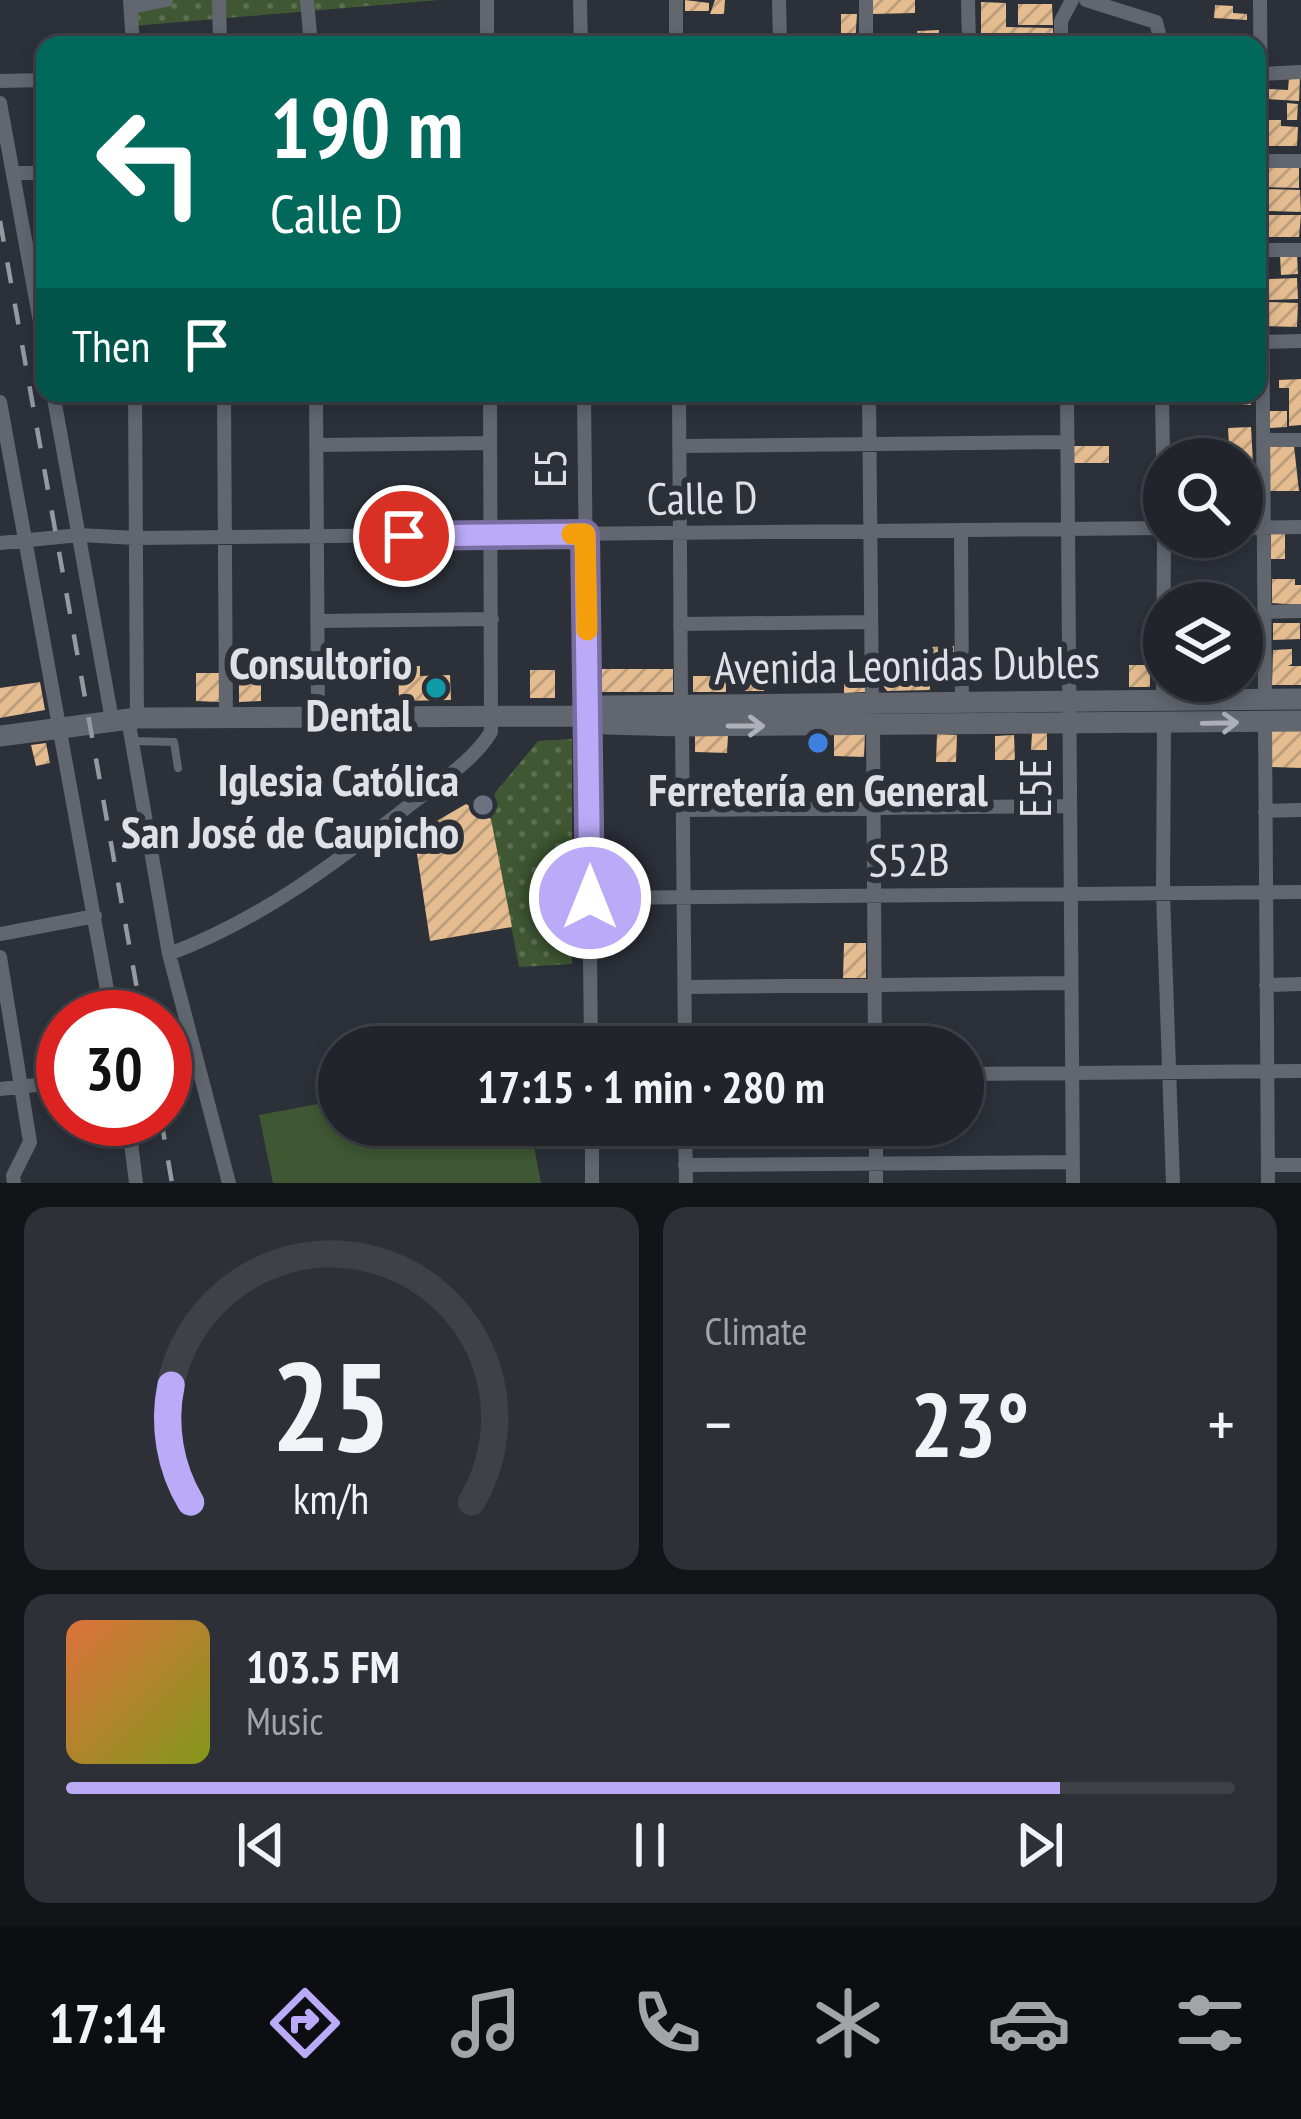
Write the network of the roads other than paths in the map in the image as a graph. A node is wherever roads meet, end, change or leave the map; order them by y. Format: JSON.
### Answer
{"nodes":[{"id":1,"x":166,"y":0,"type":"edge"},
{"id":2,"x":219,"y":0,"type":"edge"},
{"id":3,"x":308,"y":0,"type":"edge"},
{"id":4,"x":487,"y":0,"type":"edge"},
{"id":5,"x":580,"y":0,"type":"edge"},
{"id":6,"x":676,"y":0,"type":"edge"},
{"id":7,"x":779,"y":0,"type":"edge"},
{"id":8,"x":866,"y":0,"type":"edge"},
{"id":9,"x":968,"y":0,"type":"edge"},
{"id":10,"x":1072,"y":0,"type":"edge"},
{"id":11,"x":1086,"y":0,"type":"edge"},
{"id":12,"x":1260,"y":0,"type":"edge"},
{"id":13,"x":131,"y":3,"type":"edge"},
{"id":14,"x":133,"y":36,"type":"edge"},
{"id":15,"x":220,"y":36,"type":"edge"},
{"id":16,"x":310,"y":36,"type":"edge"},
{"id":17,"x":487,"y":36,"type":"edge"},
{"id":18,"x":580,"y":36,"type":"edge"},
{"id":19,"x":676,"y":36,"type":"edge"},
{"id":20,"x":780,"y":36,"type":"edge"},
{"id":21,"x":866,"y":36,"type":"edge"},
{"id":22,"x":969,"y":36,"type":"edge"},
{"id":23,"x":1061,"y":36,"type":"edge"},
{"id":24,"x":1160,"y":36,"type":"edge"},
{"id":25,"x":1260,"y":36,"type":"edge"},
{"id":26,"x":1301,"y":71,"type":"edge"},
{"id":27,"x":1266,"y":74,"type":"edge"},
{"id":28,"x":0,"y":80,"type":"edge"},
{"id":29,"x":36,"y":80,"type":"edge"},
{"id":30,"x":0,"y":104,"type":"edge"},
{"id":31,"x":1266,"y":161,"type":"edge"},
{"id":32,"x":1301,"y":161,"type":"edge"},
{"id":33,"x":13,"y":173,"type":"junction"},
{"id":34,"x":36,"y":173,"type":"edge"},
{"id":35,"x":1266,"y":250,"type":"edge"},
{"id":36,"x":1301,"y":250,"type":"edge"},
{"id":37,"x":36,"y":257,"type":"edge"},
{"id":38,"x":1301,"y":341,"type":"edge"},
{"id":39,"x":1266,"y":342,"type":"edge"},
{"id":40,"x":0,"y":402,"type":"edge"},
{"id":41,"x":55,"y":402,"type":"edge"},
{"id":42,"x":135,"y":402,"type":"edge"},
{"id":43,"x":224,"y":402,"type":"edge"},
{"id":44,"x":316,"y":402,"type":"edge"},
{"id":45,"x":490,"y":402,"type":"edge"},
{"id":46,"x":584,"y":402,"type":"edge"},
{"id":47,"x":679,"y":402,"type":"edge"},
{"id":48,"x":869,"y":402,"type":"edge"},
{"id":49,"x":1067,"y":402,"type":"edge"},
{"id":50,"x":1162,"y":402,"type":"edge"},
{"id":51,"x":1262,"y":402,"type":"edge"},
{"id":52,"x":1163,"y":438,"type":"edge"},
{"id":53,"x":1263,"y":438,"type":"edge"},
{"id":54,"x":1263,"y":440,"type":"joint"},
{"id":55,"x":1301,"y":440,"type":"edge"},
{"id":56,"x":1068,"y":442,"type":"junction"},
{"id":57,"x":490,"y":443,"type":"junction"},
{"id":58,"x":870,"y":444,"type":"junction"},
{"id":59,"x":316,"y":445,"type":"junction"},
{"id":60,"x":679,"y":446,"type":"junction"},
{"id":61,"x":1301,"y":527,"type":"edge"},
{"id":62,"x":1264,"y":528,"type":"junction"},
{"id":63,"x":961,"y":530,"type":"junction"},
{"id":64,"x":1068,"y":530,"type":"junction"},
{"id":65,"x":1143,"y":530,"type":"edge"},
{"id":66,"x":871,"y":531,"type":"junction"},
{"id":67,"x":680,"y":533,"type":"junction"},
{"id":68,"x":585,"y":534,"type":"junction"},
{"id":69,"x":491,"y":535,"type":"junction"},
{"id":70,"x":79,"y":536,"type":"junction"},
{"id":71,"x":317,"y":537,"type":"junction"},
{"id":72,"x":25,"y":538,"type":"junction"},
{"id":73,"x":136,"y":538,"type":"junction"},
{"id":74,"x":225,"y":538,"type":"junction"},
{"id":75,"x":0,"y":543,"type":"edge"},
{"id":76,"x":1264,"y":611,"type":"junction"},
{"id":77,"x":1301,"y":611,"type":"edge"},
{"id":78,"x":492,"y":619,"type":"junction"},
{"id":79,"x":317,"y":621,"type":"junction"},
{"id":80,"x":871,"y":622,"type":"junction"},
{"id":81,"x":680,"y":624,"type":"junction"},
{"id":82,"x":1301,"y":699,"type":"edge"},
{"id":83,"x":962,"y":702,"type":"junction"},
{"id":84,"x":1143,"y":702,"type":"edge"},
{"id":85,"x":1191,"y":702,"type":"edge"},
{"id":86,"x":1265,"y":710,"type":"junction"},
{"id":87,"x":1069,"y":712,"type":"junction"},
{"id":88,"x":872,"y":715,"type":"junction"},
{"id":89,"x":589,"y":716,"type":"junction"},
{"id":90,"x":681,"y":716,"type":"junction"},
{"id":91,"x":492,"y":717,"type":"junction"},
{"id":92,"x":226,"y":718,"type":"junction"},
{"id":93,"x":318,"y":718,"type":"junction"},
{"id":94,"x":1301,"y":722,"type":"edge"},
{"id":95,"x":127,"y":724,"type":"junction"},
{"id":96,"x":1164,"y":724,"type":"junction"},
{"id":97,"x":59,"y":726,"type":"junction"},
{"id":98,"x":0,"y":736,"type":"edge"},
{"id":99,"x":178,"y":768,"type":"dead end"},
{"id":100,"x":1070,"y":806,"type":"junction"},
{"id":101,"x":874,"y":808,"type":"junction"},
{"id":102,"x":683,"y":810,"type":"junction"},
{"id":103,"x":1301,"y":810,"type":"edge"},
{"id":104,"x":1265,"y":811,"type":"junction"},
{"id":105,"x":1266,"y":892,"type":"junction"},
{"id":106,"x":1301,"y":892,"type":"edge"},
{"id":107,"x":1162,"y":893,"type":"junction"},
{"id":108,"x":1071,"y":894,"type":"junction"},
{"id":109,"x":874,"y":896,"type":"junction"},
{"id":110,"x":684,"y":897,"type":"junction"},
{"id":111,"x":590,"y":898,"type":"junction"},
{"id":112,"x":95,"y":916,"type":"junction"},
{"id":113,"x":0,"y":934,"type":"edge"},
{"id":114,"x":169,"y":954,"type":"junction"},
{"id":115,"x":0,"y":957,"type":"edge"},
{"id":116,"x":1071,"y":983,"type":"junction"},
{"id":117,"x":1301,"y":984,"type":"edge"},
{"id":118,"x":1266,"y":985,"type":"junction"},
{"id":119,"x":875,"y":986,"type":"junction"},
{"id":120,"x":684,"y":987,"type":"junction"},
{"id":121,"x":107,"y":990,"type":"edge"},
{"id":122,"x":591,"y":1026,"type":"edge"},
{"id":123,"x":685,"y":1026,"type":"edge"},
{"id":124,"x":875,"y":1026,"type":"edge"},
{"id":125,"x":1267,"y":1071,"type":"junction"},
{"id":126,"x":1301,"y":1071,"type":"edge"},
{"id":127,"x":1169,"y":1072,"type":"junction"},
{"id":128,"x":1072,"y":1073,"type":"junction"},
{"id":129,"x":984,"y":1074,"type":"edge"},
{"id":130,"x":36,"y":1084,"type":"edge"},
{"id":131,"x":21,"y":1085,"type":"junction"},
{"id":132,"x":0,"y":1089,"type":"edge"},
{"id":133,"x":131,"y":1146,"type":"edge"},
{"id":134,"x":592,"y":1146,"type":"edge"},
{"id":135,"x":686,"y":1146,"type":"edge"},
{"id":136,"x":876,"y":1146,"type":"edge"},
{"id":137,"x":1072,"y":1162,"type":"junction"},
{"id":138,"x":876,"y":1163,"type":"junction"},
{"id":139,"x":686,"y":1165,"type":"junction"},
{"id":140,"x":1268,"y":1165,"type":"junction"},
{"id":141,"x":1301,"y":1165,"type":"edge"},
{"id":142,"x":9,"y":1179,"type":"edge"},
{"id":143,"x":136,"y":1183,"type":"edge"},
{"id":144,"x":229,"y":1183,"type":"edge"},
{"id":145,"x":592,"y":1183,"type":"edge"},
{"id":146,"x":686,"y":1183,"type":"edge"},
{"id":147,"x":876,"y":1183,"type":"edge"},
{"id":148,"x":1072,"y":1183,"type":"edge"},
{"id":149,"x":1173,"y":1183,"type":"edge"},
{"id":150,"x":1268,"y":1183,"type":"edge"}],
"edges":[{"from":1,"to":13,"type":"street"},
{"from":2,"to":15,"type":"street"},
{"from":3,"to":16,"type":"street"},
{"from":4,"to":17,"type":"street"},
{"from":5,"to":18,"type":"street"},
{"from":6,"to":19,"type":"street"},
{"from":7,"to":20,"type":"street"},
{"from":8,"to":21,"type":"street"},
{"from":9,"to":22,"type":"street"},
{"from":10,"to":23,"type":"street"},
{"from":11,"to":24,"type":"street"},
{"from":12,"to":25,"type":"street"},
{"from":13,"to":14,"type":"street"},
{"from":26,"to":27,"type":"street"},
{"from":28,"to":29,"type":"street"},
{"from":30,"to":33,"type":"street"},
{"from":31,"to":32,"type":"street"},
{"from":33,"to":34,"type":"street"},
{"from":33,"to":37,"type":"street"},
{"from":35,"to":36,"type":"street"},
{"from":38,"to":39,"type":"street"},
{"from":40,"to":72,"type":"street"},
{"from":41,"to":70,"type":"street"},
{"from":42,"to":73,"type":"street"},
{"from":43,"to":74,"type":"street"},
{"from":44,"to":59,"type":"street"},
{"from":45,"to":57,"type":"street"},
{"from":46,"to":68,"type":"street","name":"E5"},
{"from":47,"to":60,"type":"street"},
{"from":48,"to":58,"type":"street"},
{"from":49,"to":56,"type":"street","name":"E5E"},
{"from":50,"to":52,"type":"street"},
{"from":51,"to":53,"type":"street"},
{"from":54,"to":55,"type":"street"},
{"from":54,"to":62,"type":"street"},
{"from":56,"to":58,"type":"street"},
{"from":56,"to":64,"type":"street","name":"E5E"},
{"from":57,"to":59,"type":"street"},
{"from":57,"to":69,"type":"street"},
{"from":58,"to":60,"type":"street"},
{"from":58,"to":66,"type":"street"},
{"from":59,"to":71,"type":"street"},
{"from":60,"to":67,"type":"street"},
{"from":61,"to":62,"type":"street"},
{"from":62,"to":76,"type":"street"},
{"from":63,"to":64,"type":"street","name":"Calle D"},
{"from":63,"to":66,"type":"street","name":"Calle D"},
{"from":63,"to":83,"type":"street"},
{"from":64,"to":65,"type":"street","name":"Calle D"},
{"from":64,"to":87,"type":"street","name":"E5E"},
{"from":66,"to":67,"type":"street","name":"Calle D"},
{"from":66,"to":80,"type":"street"},
{"from":67,"to":68,"type":"street","name":"Calle D"},
{"from":67,"to":81,"type":"street"},
{"from":68,"to":69,"type":"street","name":"Calle D"},
{"from":68,"to":89,"type":"street","name":"E5"},
{"from":69,"to":71,"type":"street","name":"Calle D"},
{"from":69,"to":78,"type":"street"},
{"from":70,"to":72,"type":"street","name":"Calle D"},
{"from":70,"to":73,"type":"street","name":"Calle D"},
{"from":70,"to":95,"type":"street"},
{"from":71,"to":74,"type":"street","name":"Calle D"},
{"from":71,"to":79,"type":"street"},
{"from":72,"to":75,"type":"street","name":"Calle D"},
{"from":72,"to":97,"type":"street"},
{"from":73,"to":74,"type":"street","name":"Calle D"},
{"from":73,"to":95,"type":"street"},
{"from":74,"to":92,"type":"street"},
{"from":76,"to":77,"type":"street"},
{"from":76,"to":86,"type":"street"},
{"from":78,"to":79,"type":"street"},
{"from":78,"to":91,"type":"street"},
{"from":79,"to":93,"type":"street"},
{"from":80,"to":81,"type":"street"},
{"from":80,"to":88,"type":"street"},
{"from":81,"to":90,"type":"street"},
{"from":82,"to":86,"type":"main road","name":"Avenida Leonidas Dubles"},
{"from":83,"to":87,"type":"main road","name":"Avenida Leonidas Dubles"},
{"from":83,"to":88,"type":"main road","name":"Avenida Leonidas Dubles"},
{"from":84,"to":87,"type":"main road","name":"Avenida Leonidas Dubles"},
{"from":85,"to":86,"type":"main road","name":"Avenida Leonidas Dubles"},
{"from":86,"to":94,"type":"main road","name":"Avenida Leonidas Dubles"},
{"from":96,"to":86,"type":"main road","name":"Avenida Leonidas Dubles","one_way":true},
{"from":86,"to":104,"type":"street"},
{"from":87,"to":88,"type":"main road","name":"Avenida Leonidas Dubles"},
{"from":87,"to":96,"type":"main road","name":"Avenida Leonidas Dubles"},
{"from":87,"to":100,"type":"street","name":"E5E"},
{"from":88,"to":90,"type":"main road","name":"Avenida Leonidas Dubles"},
{"from":88,"to":101,"type":"street"},
{"from":89,"to":90,"type":"main road","name":"Avenida Leonidas Dubles"},
{"from":89,"to":91,"type":"main road","name":"Avenida Leonidas Dubles"},
{"from":89,"to":111,"type":"street","name":"E5"},
{"from":90,"to":102,"type":"street"},
{"from":91,"to":93,"type":"main road","name":"Avenida Leonidas Dubles"},
{"from":91,"to":114,"type":"street"},
{"from":92,"to":93,"type":"main road","name":"Avenida Leonidas Dubles"},
{"from":92,"to":95,"type":"main road","name":"Avenida Leonidas Dubles"},
{"from":95,"to":97,"type":"main road","name":"Avenida Leonidas Dubles"},
{"from":95,"to":99,"type":"lane"},
{"from":95,"to":114,"type":"street"},
{"from":96,"to":107,"type":"street"},
{"from":97,"to":98,"type":"main road","name":"Avenida Leonidas Dubles"},
{"from":97,"to":112,"type":"street"},
{"from":100,"to":101,"type":"street"},
{"from":100,"to":108,"type":"street","name":"E5E"},
{"from":101,"to":102,"type":"street"},
{"from":101,"to":109,"type":"street"},
{"from":102,"to":110,"type":"street"},
{"from":103,"to":104,"type":"street"},
{"from":104,"to":105,"type":"street"},
{"from":105,"to":106,"type":"street","name":"S52B"},
{"from":105,"to":107,"type":"street","name":"S52B"},
{"from":105,"to":118,"type":"street"},
{"from":107,"to":108,"type":"street","name":"S52B"},
{"from":107,"to":127,"type":"street"},
{"from":108,"to":109,"type":"street","name":"S52B"},
{"from":108,"to":116,"type":"street","name":"E5E"},
{"from":109,"to":110,"type":"street","name":"S52B"},
{"from":109,"to":119,"type":"street"},
{"from":110,"to":111,"type":"street","name":"S52B"},
{"from":110,"to":120,"type":"street"},
{"from":111,"to":122,"type":"street","name":"E5"},
{"from":112,"to":113,"type":"street"},
{"from":112,"to":121,"type":"street"},
{"from":114,"to":144,"type":"street"},
{"from":115,"to":131,"type":"street"},
{"from":116,"to":119,"type":"street"},
{"from":116,"to":128,"type":"street","name":"E5E"},
{"from":117,"to":118,"type":"street"},
{"from":118,"to":125,"type":"street"},
{"from":119,"to":120,"type":"street"},
{"from":119,"to":124,"type":"street"},
{"from":120,"to":123,"type":"street"},
{"from":125,"to":126,"type":"street"},
{"from":125,"to":127,"type":"street"},
{"from":125,"to":140,"type":"street"},
{"from":127,"to":128,"type":"street"},
{"from":127,"to":149,"type":"street"},
{"from":128,"to":129,"type":"street"},
{"from":128,"to":137,"type":"street","name":"E5E"},
{"from":130,"to":131,"type":"street"},
{"from":131,"to":132,"type":"street"},
{"from":131,"to":142,"type":"street"},
{"from":133,"to":143,"type":"street"},
{"from":134,"to":145,"type":"street"},
{"from":135,"to":139,"type":"street"},
{"from":136,"to":138,"type":"street"},
{"from":137,"to":138,"type":"street"},
{"from":137,"to":148,"type":"street","name":"E5E"},
{"from":138,"to":139,"type":"street"},
{"from":138,"to":147,"type":"street"},
{"from":139,"to":146,"type":"street"},
{"from":140,"to":141,"type":"street"},
{"from":140,"to":150,"type":"street"}]}
